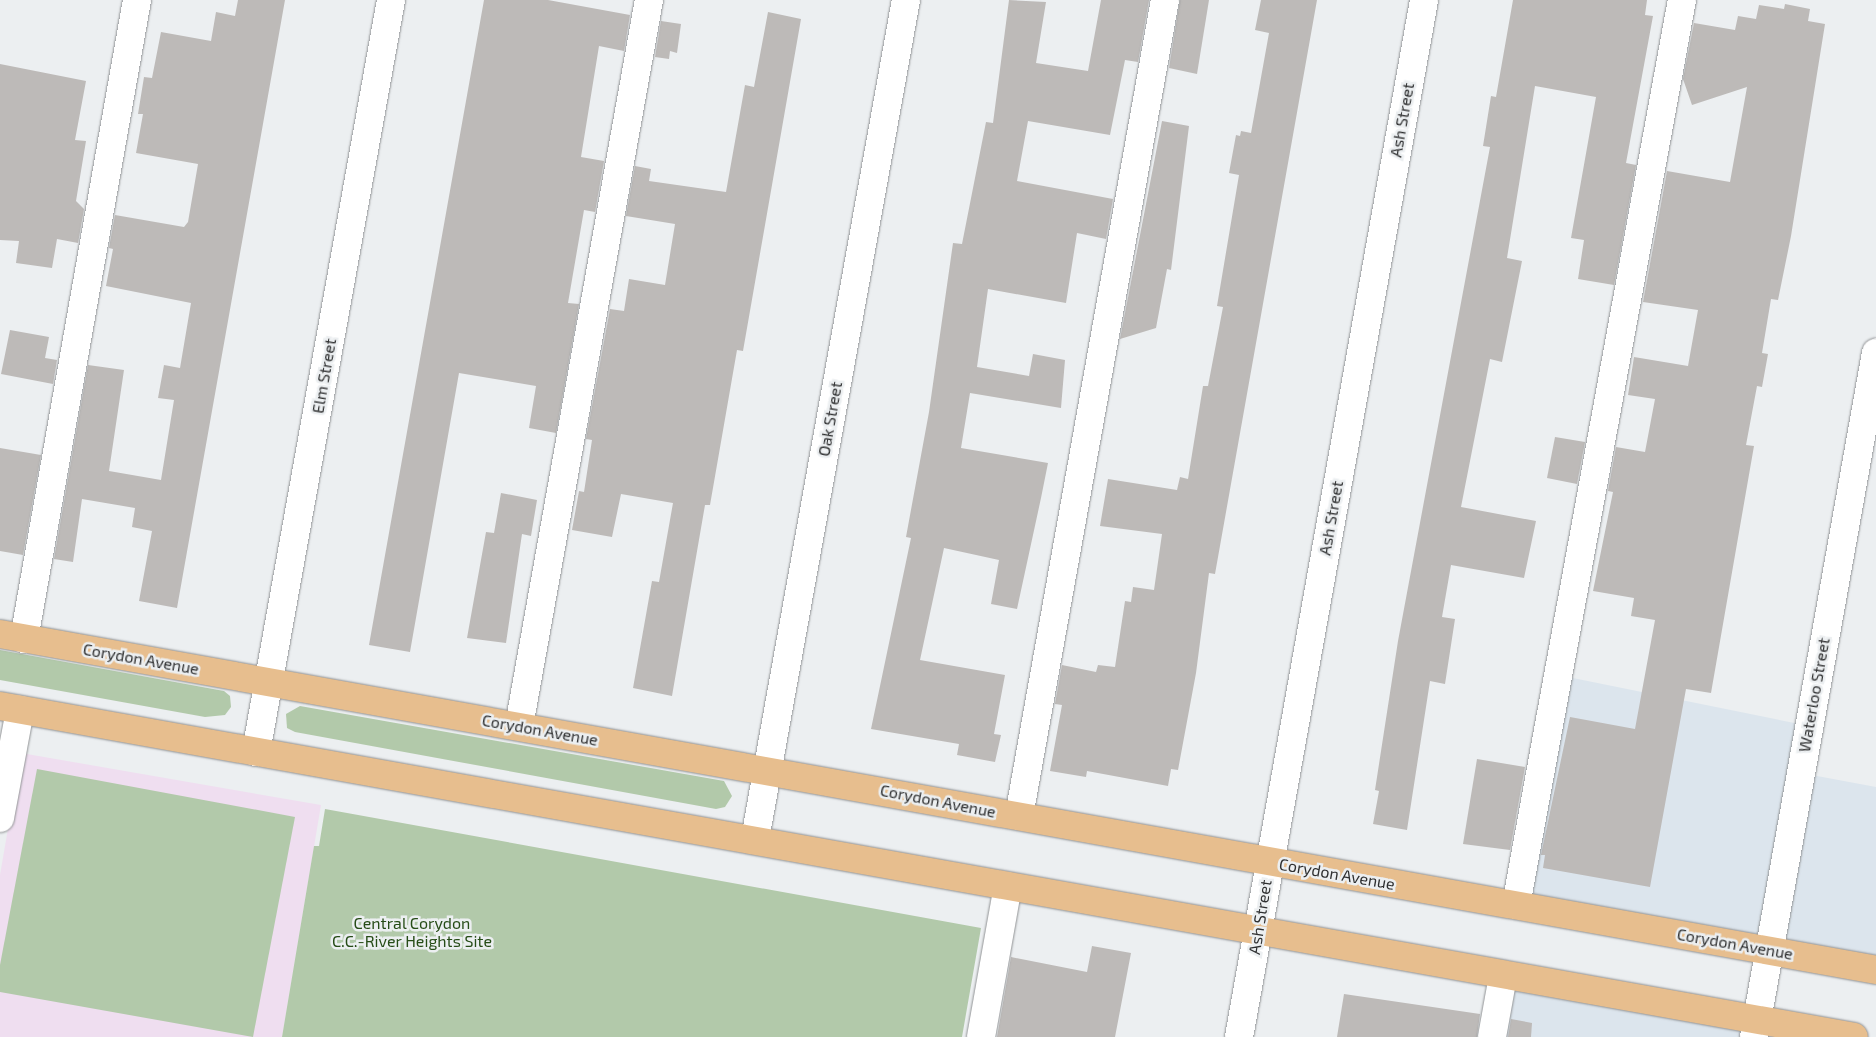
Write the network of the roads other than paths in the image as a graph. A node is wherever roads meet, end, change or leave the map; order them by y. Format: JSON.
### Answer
{"nodes":[{"id":1,"x":137,"y":0,"type":"edge"},
{"id":2,"x":391,"y":0,"type":"edge"},
{"id":3,"x":649,"y":0,"type":"edge"},
{"id":4,"x":906,"y":0,"type":"edge"},
{"id":5,"x":1164,"y":0,"type":"edge"},
{"id":6,"x":1424,"y":0,"type":"edge"},
{"id":7,"x":1682,"y":0,"type":"edge"},
{"id":8,"x":1876,"y":353,"type":"edge"},
{"id":9,"x":12,"y":636,"type":"edge"},
{"id":10,"x":270,"y":682,"type":"junction"},
{"id":11,"x":10,"y":708,"type":"edge"},
{"id":12,"x":518,"y":726,"type":"junction"},
{"id":13,"x":256,"y":752,"type":"junction"},
{"id":14,"x":767,"y":769,"type":"junction"},
{"id":15,"x":1019,"y":816,"type":"junction"},
{"id":16,"x":0,"y":818,"type":"edge"},
{"id":17,"x":755,"y":839,"type":"junction"},
{"id":18,"x":1269,"y":862,"type":"junction"},
{"id":19,"x":1008,"y":886,"type":"junction"},
{"id":20,"x":1516,"y":905,"type":"junction"},
{"id":21,"x":1258,"y":933,"type":"junction"},
{"id":22,"x":1769,"y":950,"type":"junction"},
{"id":23,"x":1876,"y":970,"type":"edge"},
{"id":24,"x":1503,"y":976,"type":"junction"},
{"id":25,"x":1756,"y":1028,"type":"edge"},
{"id":26,"x":981,"y":1037,"type":"edge"},
{"id":27,"x":1239,"y":1037,"type":"edge"},
{"id":28,"x":1492,"y":1037,"type":"edge"},
{"id":29,"x":1854,"y":1037,"type":"edge"}],
"edges":[{"from":1,"to":9,"type":"street"},
{"from":2,"to":10,"type":"street","name":"Elm Street"},
{"from":3,"to":12,"type":"street"},
{"from":4,"to":14,"type":"street","name":"Oak Street"},
{"from":5,"to":15,"type":"street"},
{"from":6,"to":18,"type":"street","name":"Ash Street"},
{"from":7,"to":20,"type":"street"},
{"from":8,"to":22,"type":"street","name":"Waterloo Street"},
{"from":9,"to":10,"type":"main road","name":"Corydon Avenue"},
{"from":10,"to":12,"type":"main road","name":"Corydon Avenue"},
{"from":10,"to":13,"type":"street","name":"Elm Street"},
{"from":11,"to":13,"type":"main road"},
{"from":11,"to":16,"type":"street"},
{"from":12,"to":14,"type":"main road","name":"Corydon Avenue"},
{"from":13,"to":17,"type":"main road"},
{"from":14,"to":15,"type":"main road","name":"Corydon Avenue"},
{"from":14,"to":17,"type":"street","name":"Oak Street"},
{"from":15,"to":18,"type":"main road","name":"Corydon Avenue"},
{"from":17,"to":19,"type":"main road"},
{"from":18,"to":20,"type":"main road","name":"Corydon Avenue"},
{"from":18,"to":21,"type":"street","name":"Ash Street"},
{"from":19,"to":21,"type":"main road"},
{"from":19,"to":26,"type":"street"},
{"from":20,"to":22,"type":"main road","name":"Corydon Avenue"},
{"from":21,"to":24,"type":"main road"},
{"from":21,"to":27,"type":"street","name":"Ash Street"},
{"from":22,"to":23,"type":"main road","name":"Corydon Avenue"},
{"from":22,"to":25,"type":"street","name":"Waterloo Street"},
{"from":24,"to":25,"type":"main road"},
{"from":24,"to":28,"type":"street"},
{"from":25,"to":29,"type":"main road"}]}
